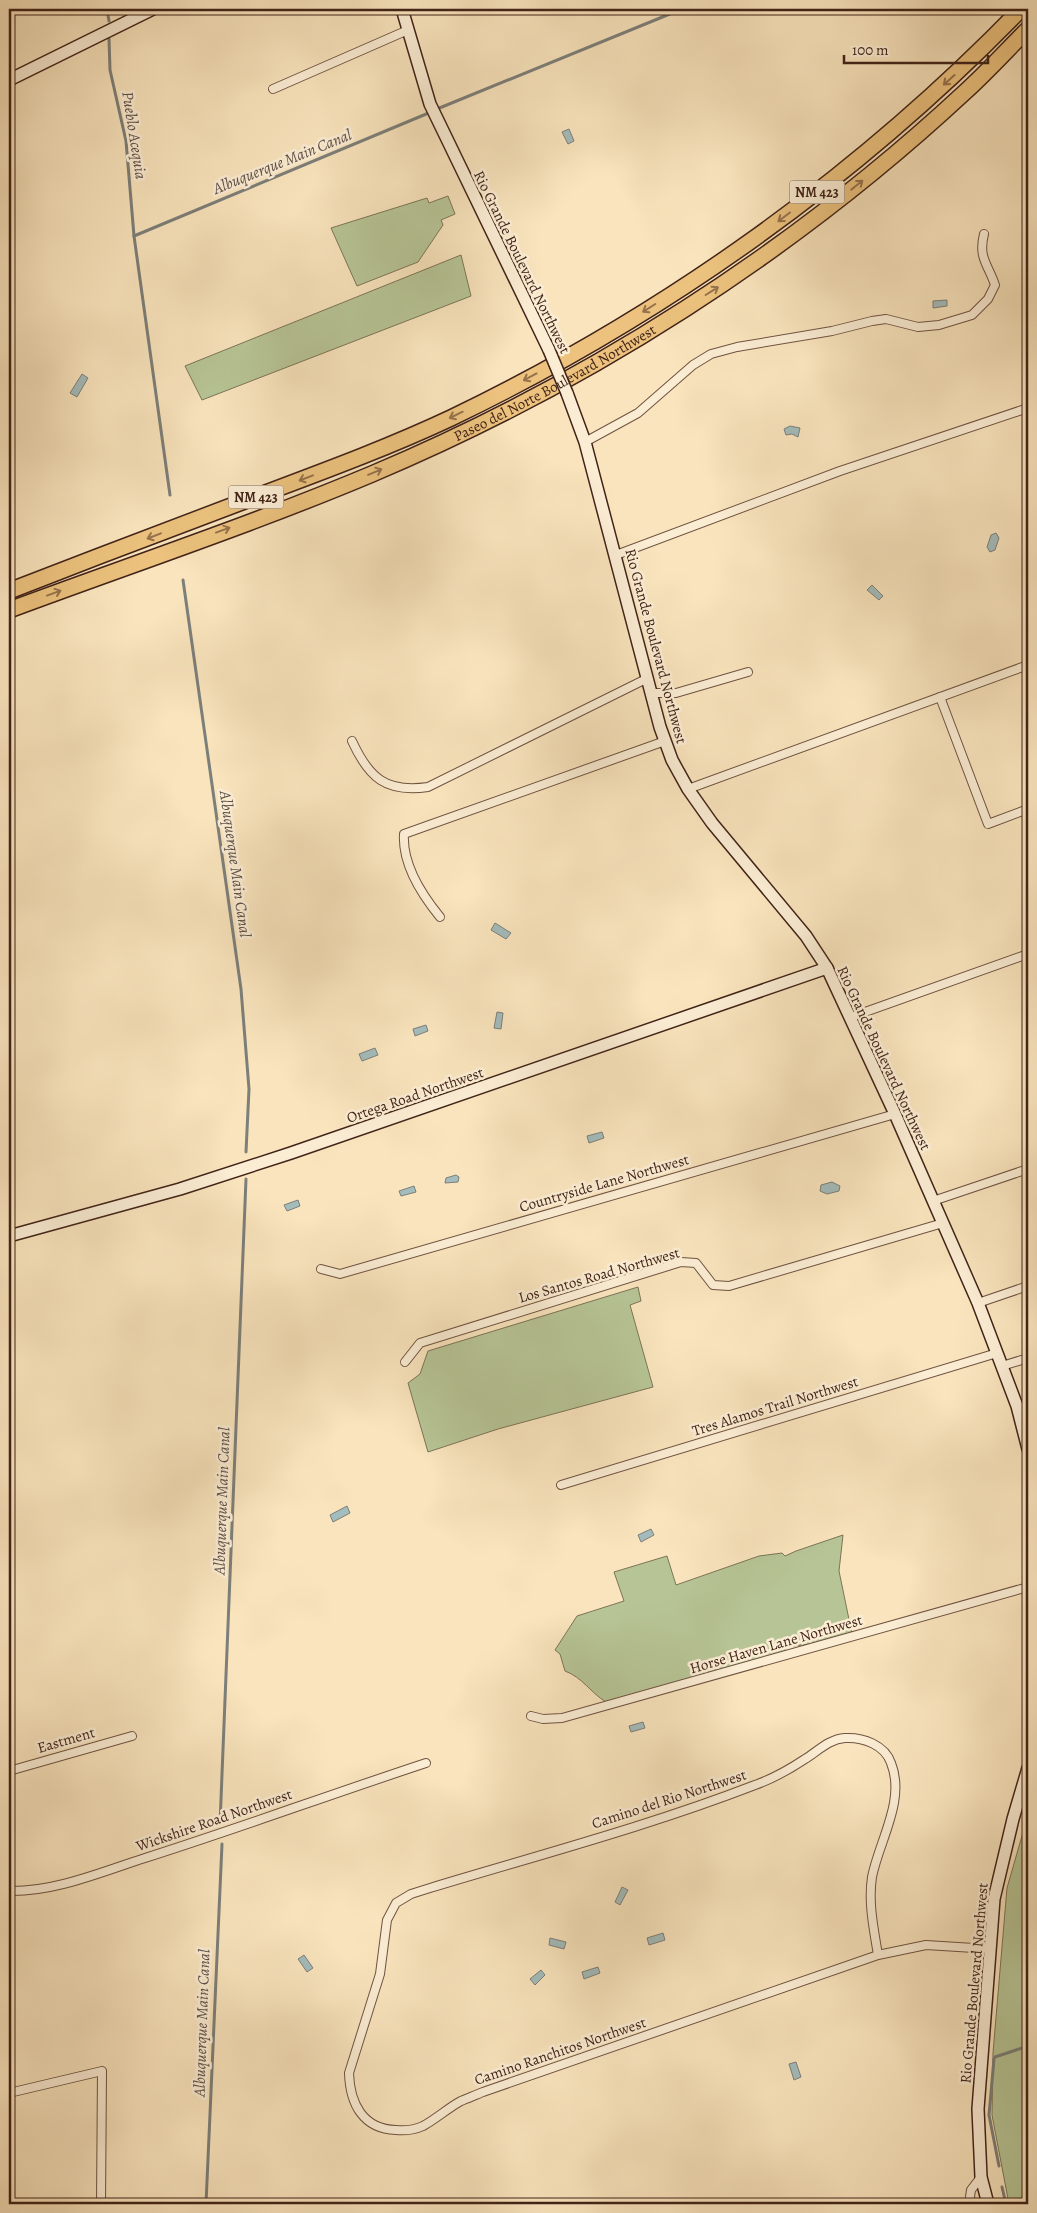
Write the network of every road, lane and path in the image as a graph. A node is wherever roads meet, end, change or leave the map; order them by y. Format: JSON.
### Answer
{"nodes":[{"id":1,"x":153,"y":9,"type":"edge"},
{"id":2,"x":402,"y":9,"type":"edge"},
{"id":3,"x":1021,"y":9,"type":"edge"},
{"id":4,"x":1028,"y":28,"type":"edge"},
{"id":5,"x":408,"y":30,"type":"junction"},
{"id":6,"x":9,"y":80,"type":"edge"},
{"id":7,"x":273,"y":89,"type":"dead end"},
{"id":8,"x":984,"y":234,"type":"dead end"},
{"id":9,"x":1028,"y":408,"type":"edge"},
{"id":10,"x":585,"y":442,"type":"junction"},
{"id":11,"x":616,"y":555,"type":"junction"},
{"id":12,"x":9,"y":590,"type":"edge"},
{"id":13,"x":9,"y":610,"type":"edge"},
{"id":14,"x":1028,"y":665,"type":"edge"},
{"id":15,"x":748,"y":672,"type":"dead end"},
{"id":16,"x":648,"y":678,"type":"junction"},
{"id":17,"x":652,"y":693,"type":"junction"},
{"id":18,"x":940,"y":697,"type":"junction"},
{"id":19,"x":665,"y":740,"type":"junction"},
{"id":20,"x":352,"y":741,"type":"dead end"},
{"id":21,"x":688,"y":789,"type":"junction"},
{"id":22,"x":1028,"y":809,"type":"edge"},
{"id":23,"x":440,"y":917,"type":"dead end"},
{"id":24,"x":1028,"y":954,"type":"edge"},
{"id":25,"x":827,"y":968,"type":"junction"},
{"id":26,"x":851,"y":1017,"type":"junction"},
{"id":27,"x":895,"y":1114,"type":"junction"},
{"id":28,"x":1028,"y":1169,"type":"edge"},
{"id":29,"x":933,"y":1201,"type":"junction"},
{"id":30,"x":943,"y":1223,"type":"junction"},
{"id":31,"x":9,"y":1236,"type":"edge"},
{"id":32,"x":321,"y":1269,"type":"dead end"},
{"id":33,"x":1028,"y":1286,"type":"edge"},
{"id":34,"x":978,"y":1303,"type":"junction"},
{"id":35,"x":997,"y":1354,"type":"junction"},
{"id":36,"x":1028,"y":1358,"type":"edge"},
{"id":37,"x":405,"y":1362,"type":"dead end"},
{"id":38,"x":1002,"y":1366,"type":"junction"},
{"id":39,"x":1028,"y":1449,"type":"edge"},
{"id":40,"x":561,"y":1485,"type":"dead end"},
{"id":41,"x":1028,"y":1587,"type":"edge"},
{"id":42,"x":531,"y":1716,"type":"dead end"},
{"id":43,"x":132,"y":1736,"type":"dead end"},
{"id":44,"x":426,"y":1763,"type":"dead end"},
{"id":45,"x":1028,"y":1768,"type":"edge"},
{"id":46,"x":9,"y":1771,"type":"edge"},
{"id":47,"x":9,"y":1891,"type":"edge"},
{"id":48,"x":396,"y":1903,"type":"joint"},
{"id":49,"x":990,"y":1949,"type":"junction"},
{"id":50,"x":878,"y":1956,"type":"junction"},
{"id":51,"x":9,"y":2093,"type":"edge"},
{"id":52,"x":981,"y":2177,"type":"junction"},
{"id":53,"x":101,"y":2204,"type":"edge"},
{"id":54,"x":969,"y":2204,"type":"edge"},
{"id":55,"x":988,"y":2204,"type":"edge"}],
"edges":[{"from":1,"to":6,"type":"street"},
{"from":2,"to":5,"type":"street","name":"Rio Grande Boulevard Northwest"},
{"from":3,"to":12,"type":"highway","name":"Paseo del Norte Boulevard Northwest","number":"NM 423","one_way":true},
{"from":13,"to":4,"type":"highway","name":"Paseo del Norte Boulevard Northwest","number":"NM 423","one_way":true},
{"from":5,"to":7,"type":"street"},
{"from":5,"to":10,"type":"street","name":"Rio Grande Boulevard Northwest","bridge":true},
{"from":8,"to":10,"type":"street"},
{"from":9,"to":11,"type":"street"},
{"from":10,"to":11,"type":"street","name":"Rio Grande Boulevard Northwest"},
{"from":11,"to":16,"type":"street","name":"Rio Grande Boulevard Northwest"},
{"from":14,"to":18,"type":"street"},
{"from":15,"to":17,"type":"street"},
{"from":16,"to":17,"type":"street","name":"Rio Grande Boulevard Northwest"},
{"from":16,"to":20,"type":"street"},
{"from":17,"to":19,"type":"street","name":"Rio Grande Boulevard Northwest"},
{"from":18,"to":21,"type":"street"},
{"from":18,"to":22,"type":"street"},
{"from":19,"to":21,"type":"street","name":"Rio Grande Boulevard Northwest"},
{"from":19,"to":23,"type":"street"},
{"from":21,"to":25,"type":"street","name":"Rio Grande Boulevard Northwest"},
{"from":24,"to":26,"type":"street"},
{"from":25,"to":26,"type":"street","name":"Rio Grande Boulevard Northwest"},
{"from":25,"to":31,"type":"street","name":"Ortega Road Northwest"},
{"from":26,"to":27,"type":"street","name":"Rio Grande Boulevard Northwest"},
{"from":27,"to":29,"type":"street","name":"Rio Grande Boulevard Northwest"},
{"from":27,"to":32,"type":"street","name":"Countryside Lane Northwest"},
{"from":28,"to":29,"type":"street"},
{"from":29,"to":30,"type":"street","name":"Rio Grande Boulevard Northwest"},
{"from":30,"to":34,"type":"street","name":"Rio Grande Boulevard Northwest"},
{"from":30,"to":37,"type":"street","name":"Los Santos Road Northwest"},
{"from":33,"to":34,"type":"street"},
{"from":34,"to":35,"type":"street","name":"Rio Grande Boulevard Northwest"},
{"from":35,"to":38,"type":"street","name":"Rio Grande Boulevard Northwest"},
{"from":35,"to":40,"type":"street","name":"Tres Alamos Trail Northwest"},
{"from":36,"to":38,"type":"street"},
{"from":38,"to":39,"type":"street","name":"Rio Grande Boulevard Northwest"},
{"from":41,"to":42,"type":"street","name":"Horse Haven Lane Northwest"},
{"from":43,"to":46,"type":"street","name":"Eastment"},
{"from":44,"to":47,"type":"street","name":"Wickshire Road Northwest"},
{"from":45,"to":49,"type":"street","name":"Rio Grande Boulevard Northwest"},
{"from":48,"to":50,"type":"street","name":"Camino del Rio Northwest"},
{"from":48,"to":50,"type":"street","name":"Camino Ranchitos Northwest"},
{"from":49,"to":50,"type":"street","name":"Camino Ranchitos Northwest"},
{"from":49,"to":52,"type":"street","name":"Rio Grande Boulevard Northwest"},
{"from":51,"to":53,"type":"street"},
{"from":52,"to":54,"type":"street"},
{"from":52,"to":55,"type":"street","name":"Rio Grande Boulevard Northwest"}]}
